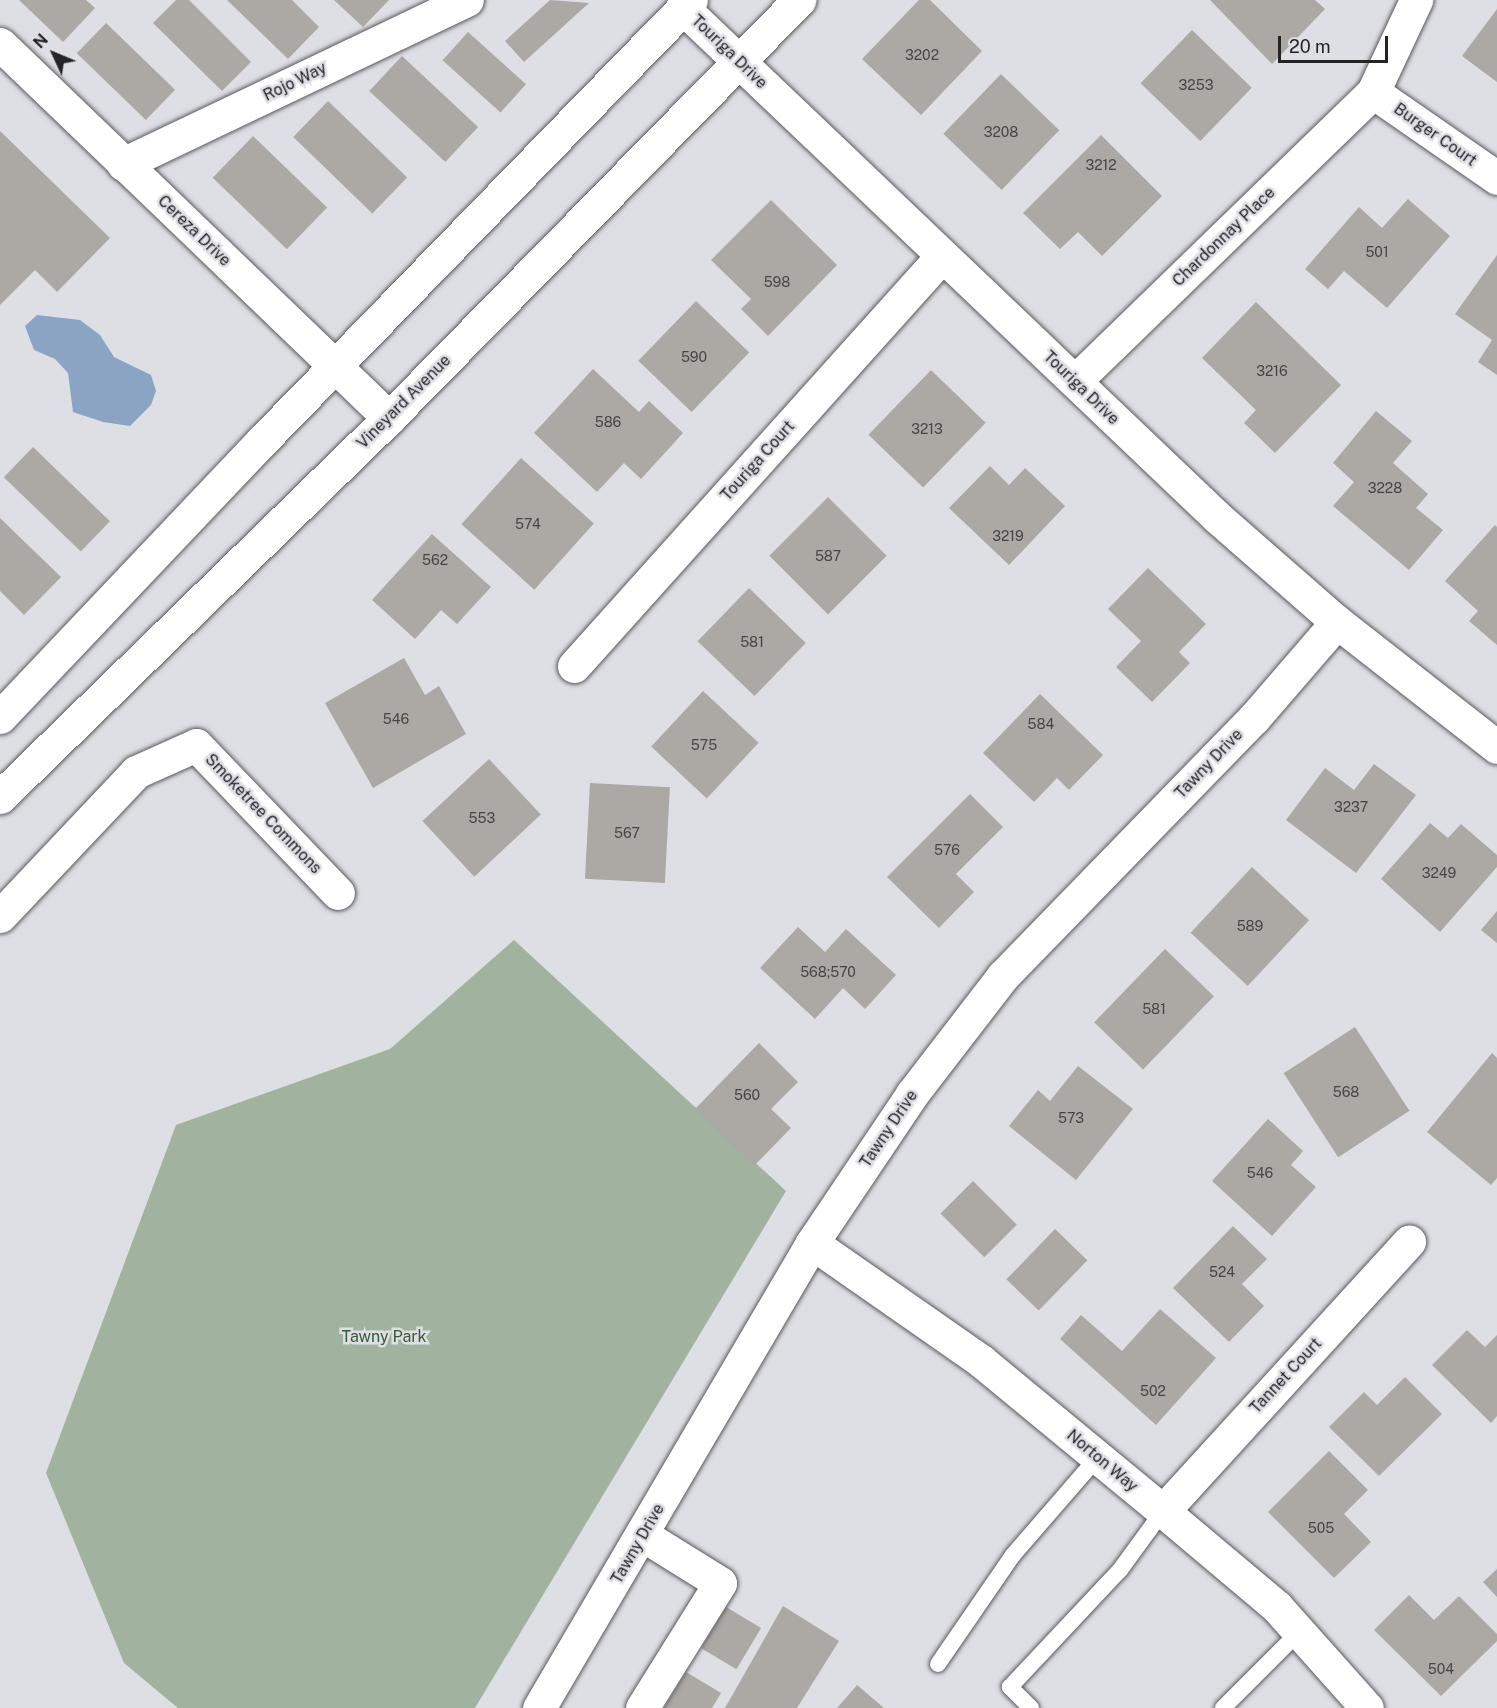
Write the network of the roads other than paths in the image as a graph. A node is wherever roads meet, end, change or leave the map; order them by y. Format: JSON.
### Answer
{"nodes":[{"id":1,"x":466,"y":0,"type":"edge"},
{"id":2,"x":799,"y":0,"type":"edge"},
{"id":3,"x":1416,"y":0,"type":"edge"},
{"id":4,"x":687,"y":4,"type":"edge"},
{"id":5,"x":0,"y":44,"type":"edge"},
{"id":6,"x":740,"y":63,"type":"junction"},
{"id":7,"x":1373,"y":92,"type":"junction"},
{"id":8,"x":123,"y":164,"type":"junction"},
{"id":9,"x":1497,"y":178,"type":"edge"},
{"id":10,"x":942,"y":256,"type":"junction"},
{"id":11,"x":335,"y":365,"type":"junction"},
{"id":12,"x":1075,"y":381,"type":"junction"},
{"id":13,"x":389,"y":418,"type":"junction"},
{"id":14,"x":1337,"y":622,"type":"junction"},
{"id":15,"x":574,"y":666,"type":"dead end"},
{"id":16,"x":0,"y":717,"type":"edge"},
{"id":17,"x":1497,"y":747,"type":"edge"},
{"id":18,"x":0,"y":797,"type":"edge"},
{"id":19,"x":338,"y":893,"type":"dead end"},
{"id":20,"x":0,"y":916,"type":"edge"},
{"id":21,"x":1409,"y":1242,"type":"dead end"},
{"id":22,"x":812,"y":1243,"type":"junction"},
{"id":23,"x":1098,"y":1457,"type":"junction"},
{"id":24,"x":1162,"y":1510,"type":"junction"},
{"id":25,"x":643,"y":1536,"type":"junction"},
{"id":26,"x":1299,"y":1632,"type":"junction"},
{"id":27,"x":938,"y":1664,"type":"dead end"},
{"id":28,"x":538,"y":1708,"type":"edge"},
{"id":29,"x":642,"y":1708,"type":"edge"},
{"id":30,"x":1031,"y":1708,"type":"edge"},
{"id":31,"x":1223,"y":1708,"type":"edge"},
{"id":32,"x":1368,"y":1708,"type":"edge"}],
"edges":[{"from":1,"to":8,"type":"street","name":"Rojo Way"},
{"from":2,"to":6,"type":"street","name":"Vineyard Avenue"},
{"from":3,"to":7,"type":"street"},
{"from":4,"to":6,"type":"street","name":"Touriga Drive"},
{"from":4,"to":11,"type":"street"},
{"from":5,"to":8,"type":"street","name":"Cereza Drive"},
{"from":6,"to":10,"type":"street","name":"Touriga Drive"},
{"from":6,"to":13,"type":"street","name":"Vineyard Avenue"},
{"from":7,"to":9,"type":"street","name":"Burger Court"},
{"from":7,"to":12,"type":"street","name":"Chardonnay Place"},
{"from":8,"to":11,"type":"street","name":"Cereza Drive"},
{"from":10,"to":12,"type":"street","name":"Touriga Drive"},
{"from":10,"to":15,"type":"street","name":"Touriga Court"},
{"from":11,"to":13,"type":"street","name":"Cereza Drive"},
{"from":11,"to":16,"type":"street"},
{"from":12,"to":14,"type":"street","name":"Touriga Drive"},
{"from":13,"to":18,"type":"street","name":"Vineyard Avenue"},
{"from":14,"to":17,"type":"street","name":"Touriga Drive"},
{"from":14,"to":22,"type":"street","name":"Tawny Drive"},
{"from":19,"to":20,"type":"street","name":"Smoketree Commons"},
{"from":21,"to":24,"type":"street","name":"Tannet Court"},
{"from":22,"to":23,"type":"street","name":"Norton Way"},
{"from":22,"to":25,"type":"street","name":"Tawny Drive"},
{"from":23,"to":24,"type":"street","name":"Norton Way"},
{"from":23,"to":27,"type":"lane"},
{"from":24,"to":26,"type":"street","name":"Norton Way"},
{"from":24,"to":30,"type":"lane"},
{"from":25,"to":28,"type":"street","name":"Tawny Drive"},
{"from":25,"to":29,"type":"street"},
{"from":26,"to":31,"type":"lane"},
{"from":26,"to":32,"type":"street","name":"Norton Way"}]}
